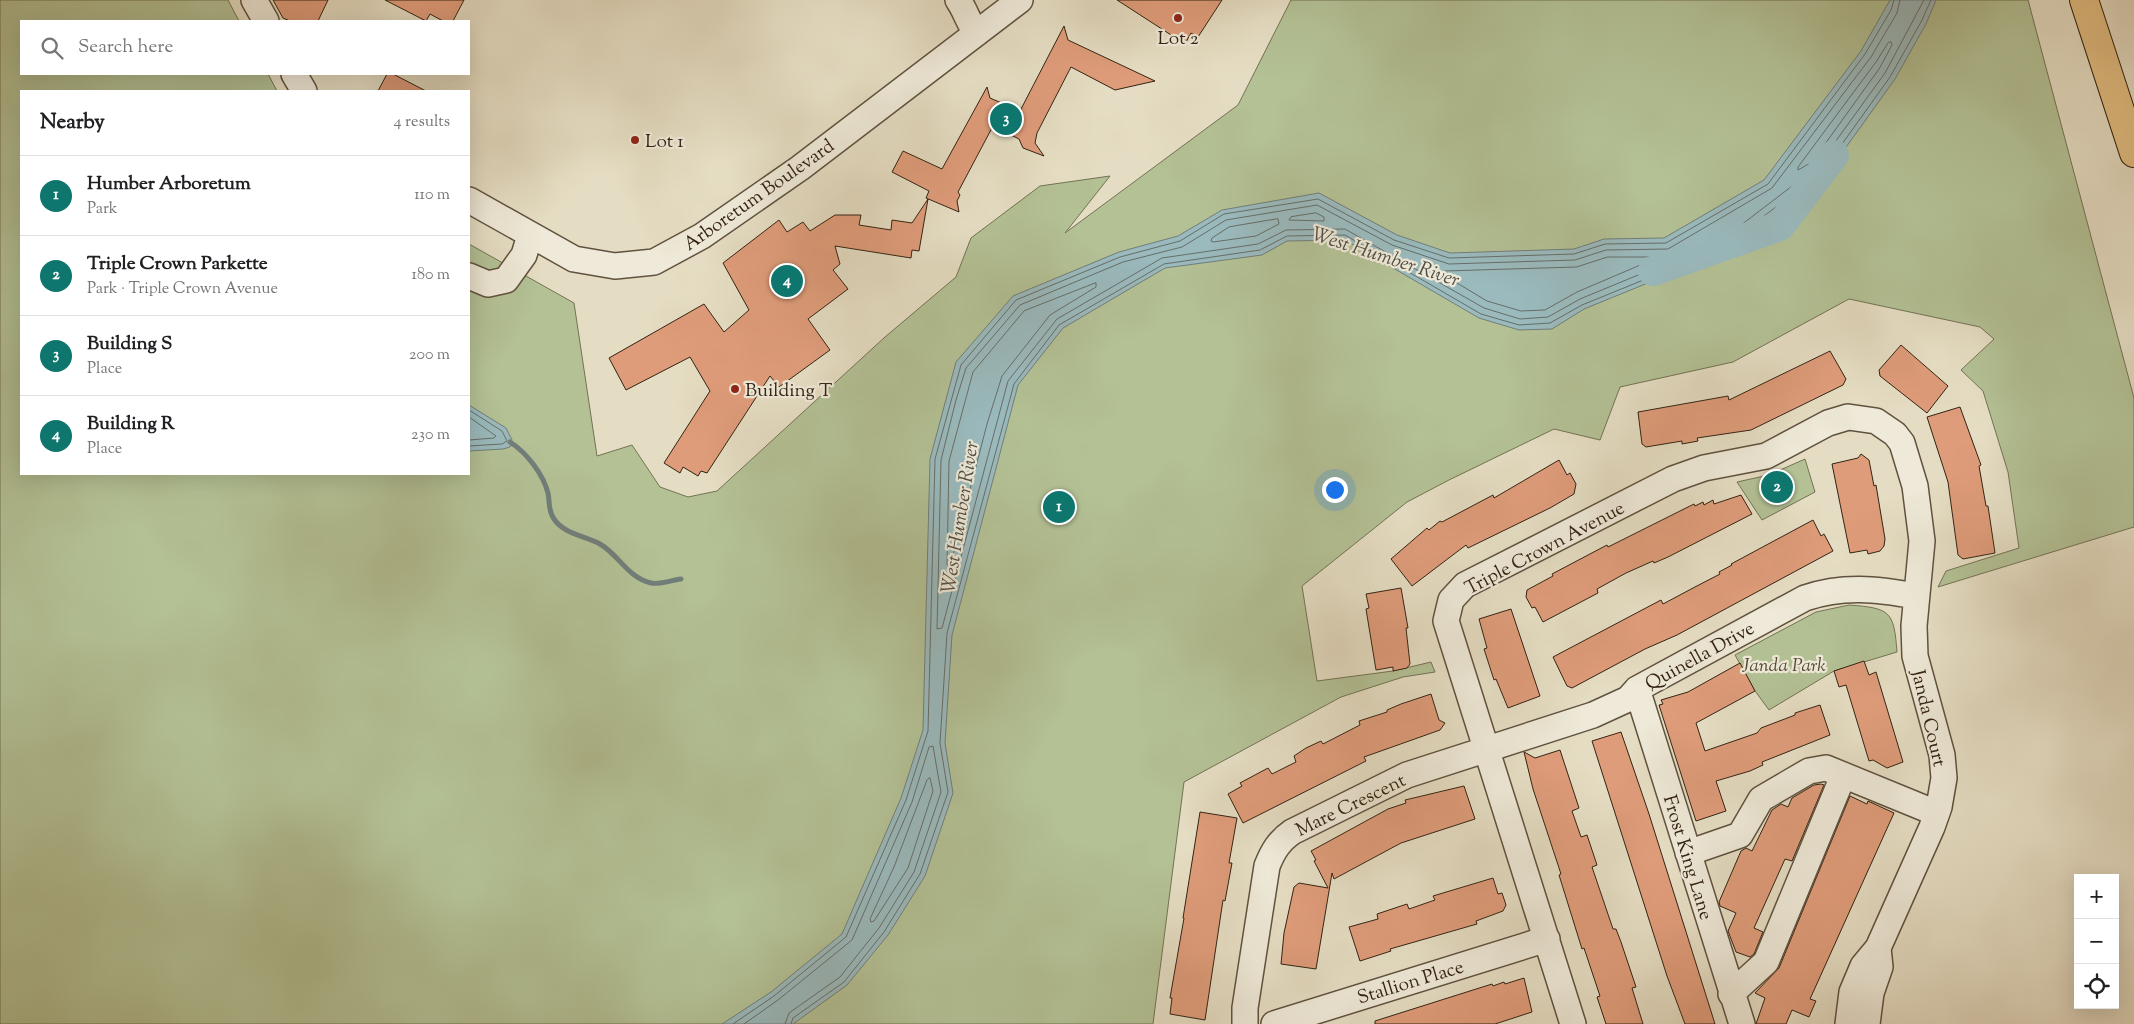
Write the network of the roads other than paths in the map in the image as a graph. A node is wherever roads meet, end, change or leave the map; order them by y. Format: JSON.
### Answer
{"nodes":[{"id":1,"x":254,"y":0,"type":"edge"},
{"id":2,"x":950,"y":0,"type":"edge"},
{"id":3,"x":958,"y":0,"type":"edge"},
{"id":4,"x":1020,"y":0,"type":"edge"},
{"id":5,"x":2084,"y":0,"type":"edge"},
{"id":6,"x":265,"y":20,"type":"edge"},
{"id":7,"x":972,"y":28,"type":"junction"},
{"id":8,"x":295,"y":75,"type":"edge"},
{"id":9,"x":303,"y":90,"type":"edge"},
{"id":10,"x":2134,"y":153,"type":"edge"},
{"id":11,"x":470,"y":201,"type":"edge"},
{"id":12,"x":530,"y":235,"type":"junction"},
{"id":13,"x":470,"y":276,"type":"edge"},
{"id":14,"x":1916,"y":596,"type":"junction"},
{"id":15,"x":1637,"y":689,"type":"junction"},
{"id":16,"x":1487,"y":748,"type":"junction"},
{"id":17,"x":1843,"y":776,"type":"junction"},
{"id":18,"x":1936,"y":813,"type":"junction"},
{"id":19,"x":1688,"y":853,"type":"junction"},
{"id":20,"x":1547,"y":939,"type":"junction"},
{"id":21,"x":1878,"y":948,"type":"junction"},
{"id":22,"x":1732,"y":994,"type":"junction"},
{"id":23,"x":1245,"y":1024,"type":"edge"},
{"id":24,"x":1274,"y":1024,"type":"edge"},
{"id":25,"x":1573,"y":1024,"type":"edge"},
{"id":26,"x":1742,"y":1024,"type":"edge"},
{"id":27,"x":1848,"y":1024,"type":"edge"},
{"id":28,"x":1867,"y":1024,"type":"edge"}],
"edges":[{"from":1,"to":6,"type":"street"},
{"from":2,"to":7,"type":"street"},
{"from":3,"to":7,"type":"street"},
{"from":4,"to":7,"type":"street","name":"Arboretum Boulevard"},
{"from":5,"to":10,"type":"main road"},
{"from":7,"to":12,"type":"street","name":"Arboretum Boulevard"},
{"from":8,"to":9,"type":"street"},
{"from":11,"to":12,"type":"street","name":"Arboretum Boulevard"},
{"from":12,"to":13,"type":"street"},
{"from":14,"to":15,"type":"street","name":"Quinella Drive"},
{"from":14,"to":16,"type":"street","name":"Triple Crown Avenue"},
{"from":14,"to":18,"type":"street","name":"Janda Court"},
{"from":15,"to":16,"type":"street","name":"Quinella Drive"},
{"from":15,"to":19,"type":"street","name":"Frost King Lane"},
{"from":16,"to":20,"type":"street","name":"Triple Crown Avenue"},
{"from":16,"to":23,"type":"street","name":"Mare Crescent"},
{"from":17,"to":18,"type":"street"},
{"from":17,"to":19,"type":"street"},
{"from":17,"to":22,"type":"street"},
{"from":18,"to":21,"type":"street","name":"Janda Court"},
{"from":19,"to":22,"type":"street","name":"Frost King Lane"},
{"from":20,"to":24,"type":"street","name":"Stallion Place"},
{"from":20,"to":25,"type":"street","name":"Triple Crown Avenue"},
{"from":21,"to":27,"type":"street","name":"Janda Court"},
{"from":21,"to":28,"type":"street","name":"Janda Court"},
{"from":22,"to":26,"type":"street","name":"Frost King Lane"}]}
